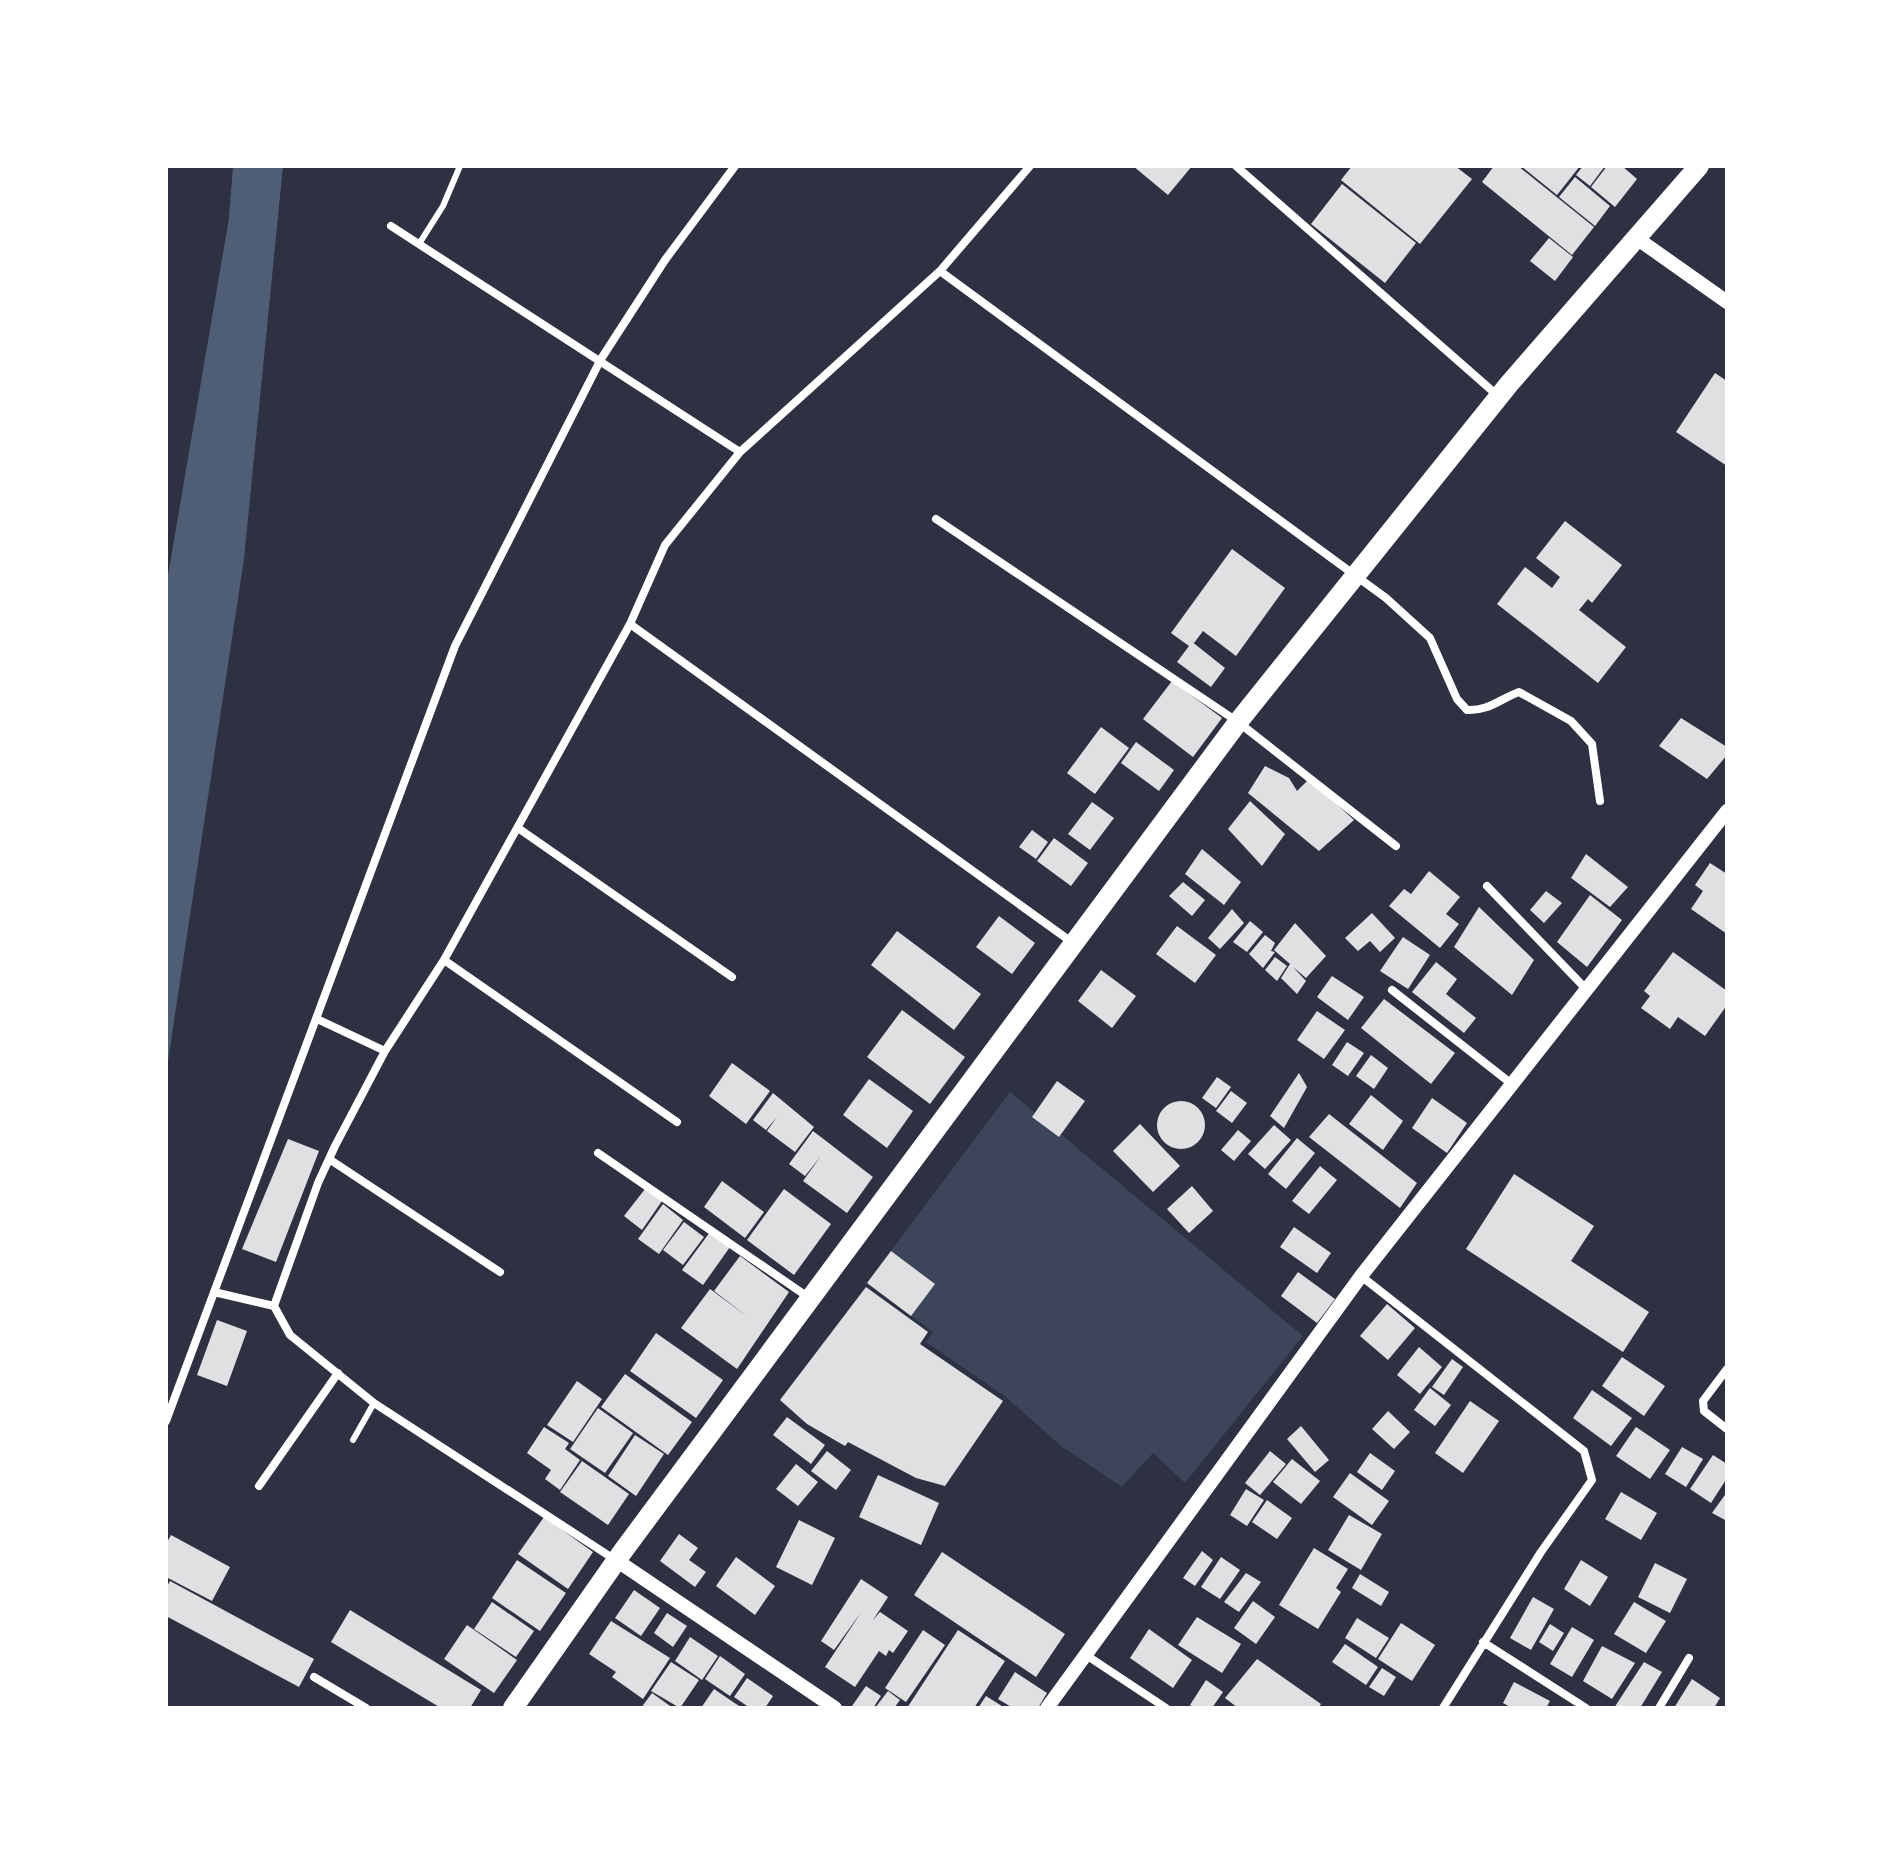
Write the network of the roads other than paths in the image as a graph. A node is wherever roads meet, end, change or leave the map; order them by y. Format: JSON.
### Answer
{"nodes":[{"id":1,"x":460,"y":166,"type":"edge"},
{"id":2,"x":735,"y":166,"type":"edge"},
{"id":3,"x":1030,"y":166,"type":"edge"},
{"id":4,"x":1236,"y":166,"type":"edge"},
{"id":5,"x":1691,"y":169,"type":"edge"},
{"id":6,"x":391,"y":226,"type":"dead end"},
{"id":7,"x":1635,"y":237,"type":"junction"},
{"id":8,"x":419,"y":244,"type":"junction"},
{"id":9,"x":940,"y":271,"type":"junction"},
{"id":10,"x":1727,"y":302,"type":"edge"},
{"id":11,"x":601,"y":359,"type":"junction"},
{"id":12,"x":1499,"y":397,"type":"junction"},
{"id":13,"x":740,"y":452,"type":"junction"},
{"id":14,"x":936,"y":519,"type":"dead end"},
{"id":15,"x":1356,"y":576,"type":"junction"},
{"id":16,"x":630,"y":624,"type":"junction"},
{"id":17,"x":1238,"y":722,"type":"junction"},
{"id":18,"x":1600,"y":801,"type":"dead end"},
{"id":19,"x":1727,"y":811,"type":"edge"},
{"id":20,"x":518,"y":828,"type":"junction"},
{"id":21,"x":1396,"y":846,"type":"dead end"},
{"id":22,"x":1487,"y":886,"type":"dead end"},
{"id":23,"x":1073,"y":943,"type":"junction"},
{"id":24,"x":444,"y":960,"type":"junction"},
{"id":25,"x":732,"y":977,"type":"dead end"},
{"id":26,"x":1392,"y":990,"type":"dead end"},
{"id":27,"x":1587,"y":990,"type":"junction"},
{"id":28,"x":317,"y":1019,"type":"junction"},
{"id":29,"x":385,"y":1051,"type":"junction"},
{"id":30,"x":1513,"y":1085,"type":"junction"},
{"id":31,"x":677,"y":1122,"type":"dead end"},
{"id":32,"x":598,"y":1153,"type":"dead end"},
{"id":33,"x":329,"y":1159,"type":"junction"},
{"id":34,"x":500,"y":1272,"type":"dead end"},
{"id":35,"x":1361,"y":1276,"type":"junction"},
{"id":36,"x":214,"y":1292,"type":"junction"},
{"id":37,"x":811,"y":1299,"type":"junction"},
{"id":38,"x":274,"y":1306,"type":"junction"},
{"id":39,"x":1727,"y":1369,"type":"edge"},
{"id":40,"x":338,"y":1373,"type":"junction"},
{"id":41,"x":374,"y":1403,"type":"junction"},
{"id":42,"x":166,"y":1421,"type":"edge"},
{"id":43,"x":1727,"y":1429,"type":"edge"},
{"id":44,"x":353,"y":1440,"type":"dead end"},
{"id":45,"x":259,"y":1486,"type":"dead end"},
{"id":46,"x":616,"y":1560,"type":"junction"},
{"id":47,"x":1483,"y":1642,"type":"junction"},
{"id":48,"x":1086,"y":1655,"type":"junction"},
{"id":49,"x":1689,"y":1658,"type":"dead end"},
{"id":50,"x":314,"y":1677,"type":"dead end"},
{"id":51,"x":366,"y":1708,"type":"edge"},
{"id":52,"x":513,"y":1708,"type":"edge"},
{"id":53,"x":835,"y":1708,"type":"edge"},
{"id":54,"x":1047,"y":1708,"type":"edge"},
{"id":55,"x":1166,"y":1708,"type":"edge"},
{"id":56,"x":1443,"y":1708,"type":"edge"},
{"id":57,"x":1586,"y":1708,"type":"edge"},
{"id":58,"x":1659,"y":1708,"type":"edge"}],
"edges":[{"from":1,"to":8,"type":"lane"},
{"from":2,"to":11,"type":"street"},
{"from":3,"to":9,"type":"street"},
{"from":4,"to":12,"type":"street"},
{"from":5,"to":7,"type":"main road"},
{"from":6,"to":8,"type":"street"},
{"from":7,"to":10,"type":"street"},
{"from":7,"to":12,"type":"main road"},
{"from":8,"to":11,"type":"street"},
{"from":9,"to":13,"type":"street"},
{"from":9,"to":15,"type":"street"},
{"from":11,"to":13,"type":"street"},
{"from":11,"to":28,"type":"street"},
{"from":12,"to":15,"type":"main road"},
{"from":13,"to":16,"type":"street"},
{"from":14,"to":17,"type":"street"},
{"from":15,"to":17,"type":"main road"},
{"from":15,"to":18,"type":"street"},
{"from":16,"to":20,"type":"street"},
{"from":16,"to":23,"type":"street"},
{"from":17,"to":21,"type":"street"},
{"from":17,"to":23,"type":"main road"},
{"from":19,"to":27,"type":"street"},
{"from":20,"to":24,"type":"street"},
{"from":20,"to":25,"type":"street"},
{"from":22,"to":27,"type":"street"},
{"from":23,"to":37,"type":"main road"},
{"from":24,"to":29,"type":"street"},
{"from":24,"to":31,"type":"street"},
{"from":26,"to":30,"type":"street"},
{"from":27,"to":30,"type":"street"},
{"from":28,"to":29,"type":"street"},
{"from":28,"to":36,"type":"street"},
{"from":29,"to":33,"type":"street"},
{"from":30,"to":35,"type":"street"},
{"from":32,"to":37,"type":"street"},
{"from":33,"to":34,"type":"street"},
{"from":33,"to":38,"type":"street"},
{"from":35,"to":47,"type":"street"},
{"from":35,"to":48,"type":"street"},
{"from":36,"to":38,"type":"street"},
{"from":36,"to":42,"type":"street"},
{"from":37,"to":46,"type":"main road"},
{"from":38,"to":40,"type":"street"},
{"from":39,"to":43,"type":"street"},
{"from":40,"to":41,"type":"street"},
{"from":40,"to":45,"type":"street"},
{"from":41,"to":44,"type":"lane"},
{"from":41,"to":46,"type":"street"},
{"from":46,"to":52,"type":"main road"},
{"from":46,"to":53,"type":"street"},
{"from":47,"to":56,"type":"street"},
{"from":47,"to":57,"type":"street"},
{"from":48,"to":54,"type":"street"},
{"from":48,"to":55,"type":"street"},
{"from":49,"to":58,"type":"street"},
{"from":50,"to":51,"type":"street"}]}
